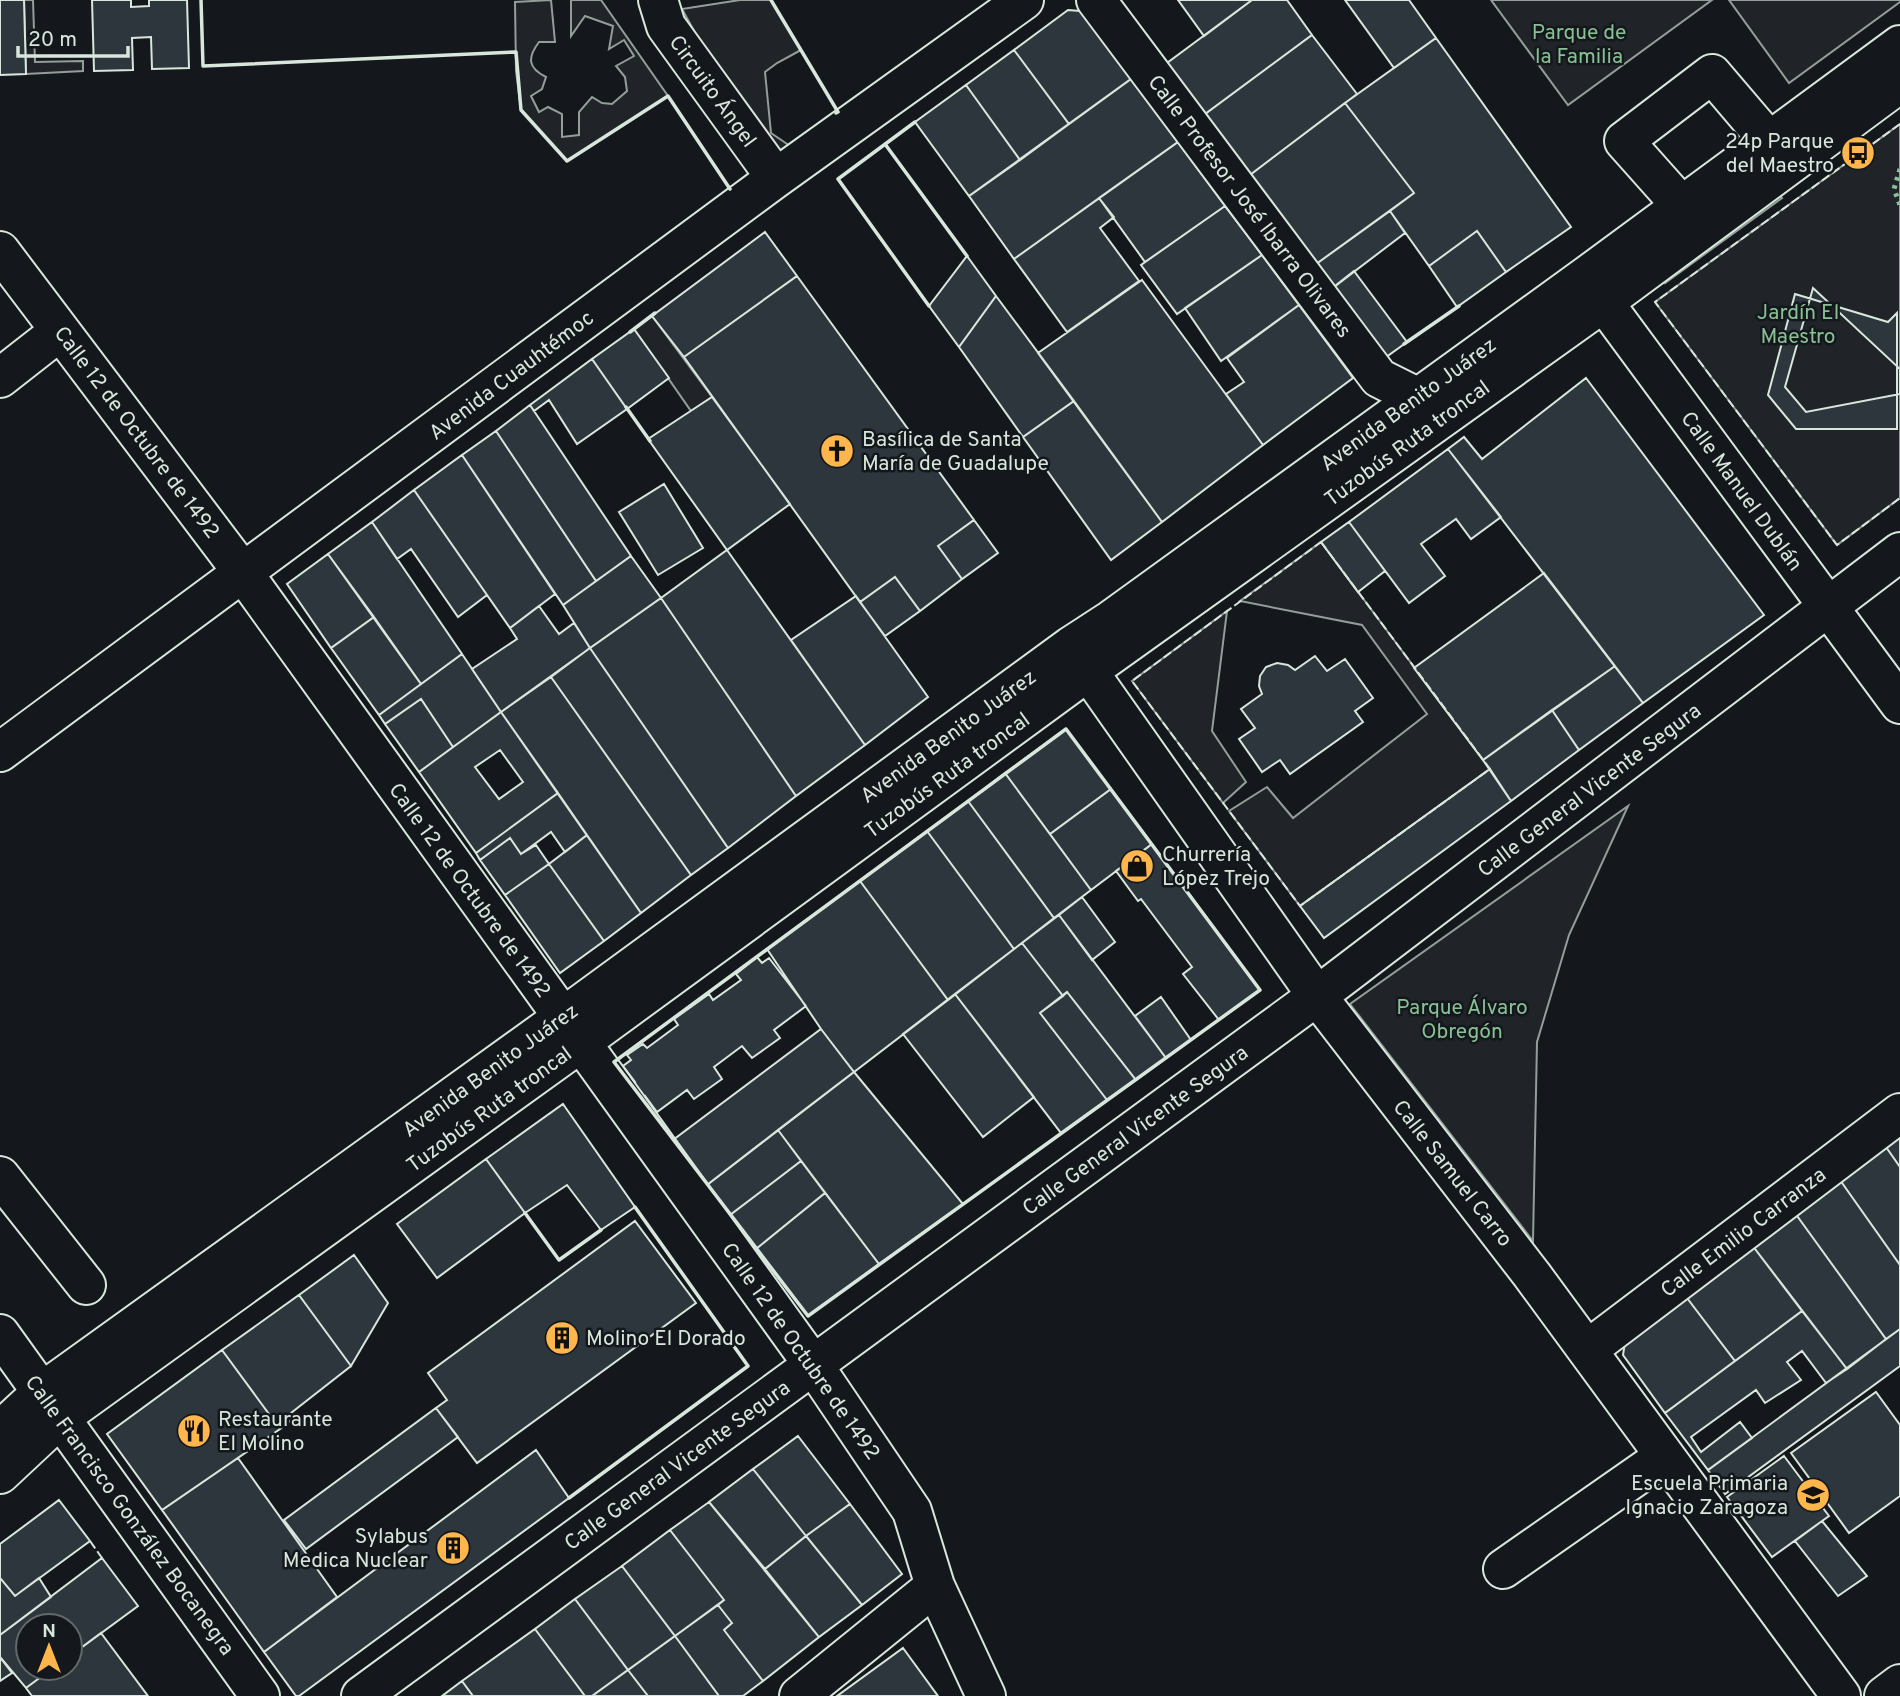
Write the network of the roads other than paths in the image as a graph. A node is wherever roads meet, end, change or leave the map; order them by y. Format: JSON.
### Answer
{"nodes":[{"id":1,"x":658,"y":0,"type":"edge"},
{"id":2,"x":1024,"y":0,"type":"edge"},
{"id":3,"x":1096,"y":0,"type":"edge"},
{"id":4,"x":1900,"y":45,"type":"edge"},
{"id":5,"x":1900,"y":83,"type":"edge"},
{"id":6,"x":1769,"y":141,"type":"junction"},
{"id":7,"x":776,"y":178,"type":"junction"},
{"id":8,"x":1681,"y":205,"type":"junction"},
{"id":9,"x":0,"y":251,"type":"edge"},
{"id":10,"x":1594,"y":289,"type":"junction"},
{"id":11,"x":60,"y":331,"type":"junction"},
{"id":12,"x":0,"y":378,"type":"edge"},
{"id":13,"x":1417,"y":397,"type":"junction"},
{"id":14,"x":1900,"y":552,"type":"edge"},
{"id":15,"x":244,"y":574,"type":"junction"},
{"id":16,"x":1827,"y":606,"type":"junction"},
{"id":17,"x":1079,"y":659,"type":"junction"},
{"id":18,"x":1900,"y":704,"type":"edge"},
{"id":19,"x":0,"y":752,"type":"edge"},
{"id":20,"x":1317,"y":996,"type":"junction"},
{"id":21,"x":571,"y":1030,"type":"junction"},
{"id":22,"x":1900,"y":1113,"type":"edge"},
{"id":23,"x":3,"y":1186,"type":"edge"},
{"id":24,"x":86,"y":1285,"type":"dead end"},
{"id":25,"x":0,"y":1334,"type":"edge"},
{"id":26,"x":1587,"y":1350,"type":"junction"},
{"id":27,"x":814,"y":1366,"type":"junction"},
{"id":28,"x":51,"y":1405,"type":"junction"},
{"id":29,"x":0,"y":1432,"type":"edge"},
{"id":30,"x":1665,"y":1456,"type":"junction"},
{"id":31,"x":0,"y":1474,"type":"edge"},
{"id":32,"x":1503,"y":1569,"type":"dead end"},
{"id":33,"x":935,"y":1586,"type":"junction"},
{"id":34,"x":1900,"y":1684,"type":"edge"},
{"id":35,"x":260,"y":1696,"type":"edge"},
{"id":36,"x":361,"y":1696,"type":"edge"},
{"id":37,"x":799,"y":1696,"type":"edge"},
{"id":38,"x":986,"y":1696,"type":"edge"},
{"id":39,"x":1841,"y":1696,"type":"edge"},
{"id":40,"x":1884,"y":1696,"type":"edge"}],
"edges":[{"from":1,"to":7,"type":"street","name":"Circuito Ángel"},
{"from":2,"to":7,"type":"street","name":"Avenida Cuauhtémoc"},
{"from":3,"to":13,"type":"street","name":"Calle Profesor José Ibarra Olivares"},
{"from":4,"to":6,"type":"street","name":"Avenida Benito Juárez"},
{"from":5,"to":10,"type":"street","name":"Tuzobús Ruta troncal"},
{"from":6,"to":8,"type":"street","name":"Avenida Benito Juárez"},
{"from":6,"to":8,"type":"street"},
{"from":7,"to":15,"type":"street","name":"Avenida Cuauhtémoc"},
{"from":8,"to":10,"type":"street","name":"Avenida Benito Juárez"},
{"from":9,"to":11,"type":"street","name":"Calle 12 de Octubre de 1492"},
{"from":10,"to":13,"type":"street","name":"Avenida Benito Juárez"},
{"from":10,"to":16,"type":"street","name":"Calle Manuel Dublán"},
{"from":10,"to":17,"type":"street","name":"Tuzobús Ruta troncal"},
{"from":11,"to":12,"type":"street"},
{"from":11,"to":15,"type":"street","name":"Calle 12 de Octubre de 1492"},
{"from":13,"to":17,"type":"street","name":"Avenida Benito Juárez"},
{"from":14,"to":16,"type":"street","name":"Calle General Vicente Segura"},
{"from":15,"to":19,"type":"street","name":"Avenida Cuauhtémoc"},
{"from":15,"to":21,"type":"street","name":"Calle 12 de Octubre de 1492"},
{"from":16,"to":18,"type":"street","name":"Calle Manuel Dublán"},
{"from":16,"to":20,"type":"street","name":"Calle General Vicente Segura"},
{"from":17,"to":20,"type":"street","name":"Calle Samuel Carro"},
{"from":17,"to":21,"type":"street","name":"Avenida Benito Juárez"},
{"from":20,"to":26,"type":"street","name":"Calle Samuel Carro"},
{"from":20,"to":27,"type":"street","name":"Calle General Vicente Segura"},
{"from":21,"to":27,"type":"street","name":"Calle 12 de Octubre de 1492"},
{"from":21,"to":28,"type":"street","name":"Avenida Benito Juárez"},
{"from":22,"to":26,"type":"street","name":"Calle Emilio Carranza"},
{"from":23,"to":24,"type":"street"},
{"from":25,"to":28,"type":"street","name":"Calle Francisco González Bocanegra"},
{"from":26,"to":30,"type":"street","name":"Calle Samuel Carro"},
{"from":27,"to":33,"type":"street","name":"Calle 12 de Octubre de 1492"},
{"from":27,"to":36,"type":"street","name":"Calle General Vicente Segura"},
{"from":28,"to":29,"type":"street","name":"Avenida Benito Juárez"},
{"from":28,"to":31,"type":"street"},
{"from":28,"to":35,"type":"street","name":"Calle Francisco González Bocanegra"},
{"from":30,"to":32,"type":"street"},
{"from":30,"to":39,"type":"street","name":"Calle Samuel Carro"},
{"from":33,"to":37,"type":"street"},
{"from":33,"to":38,"type":"street","name":"Calle 12 de Octubre de 1492"},
{"from":34,"to":40,"type":"street"}]}
